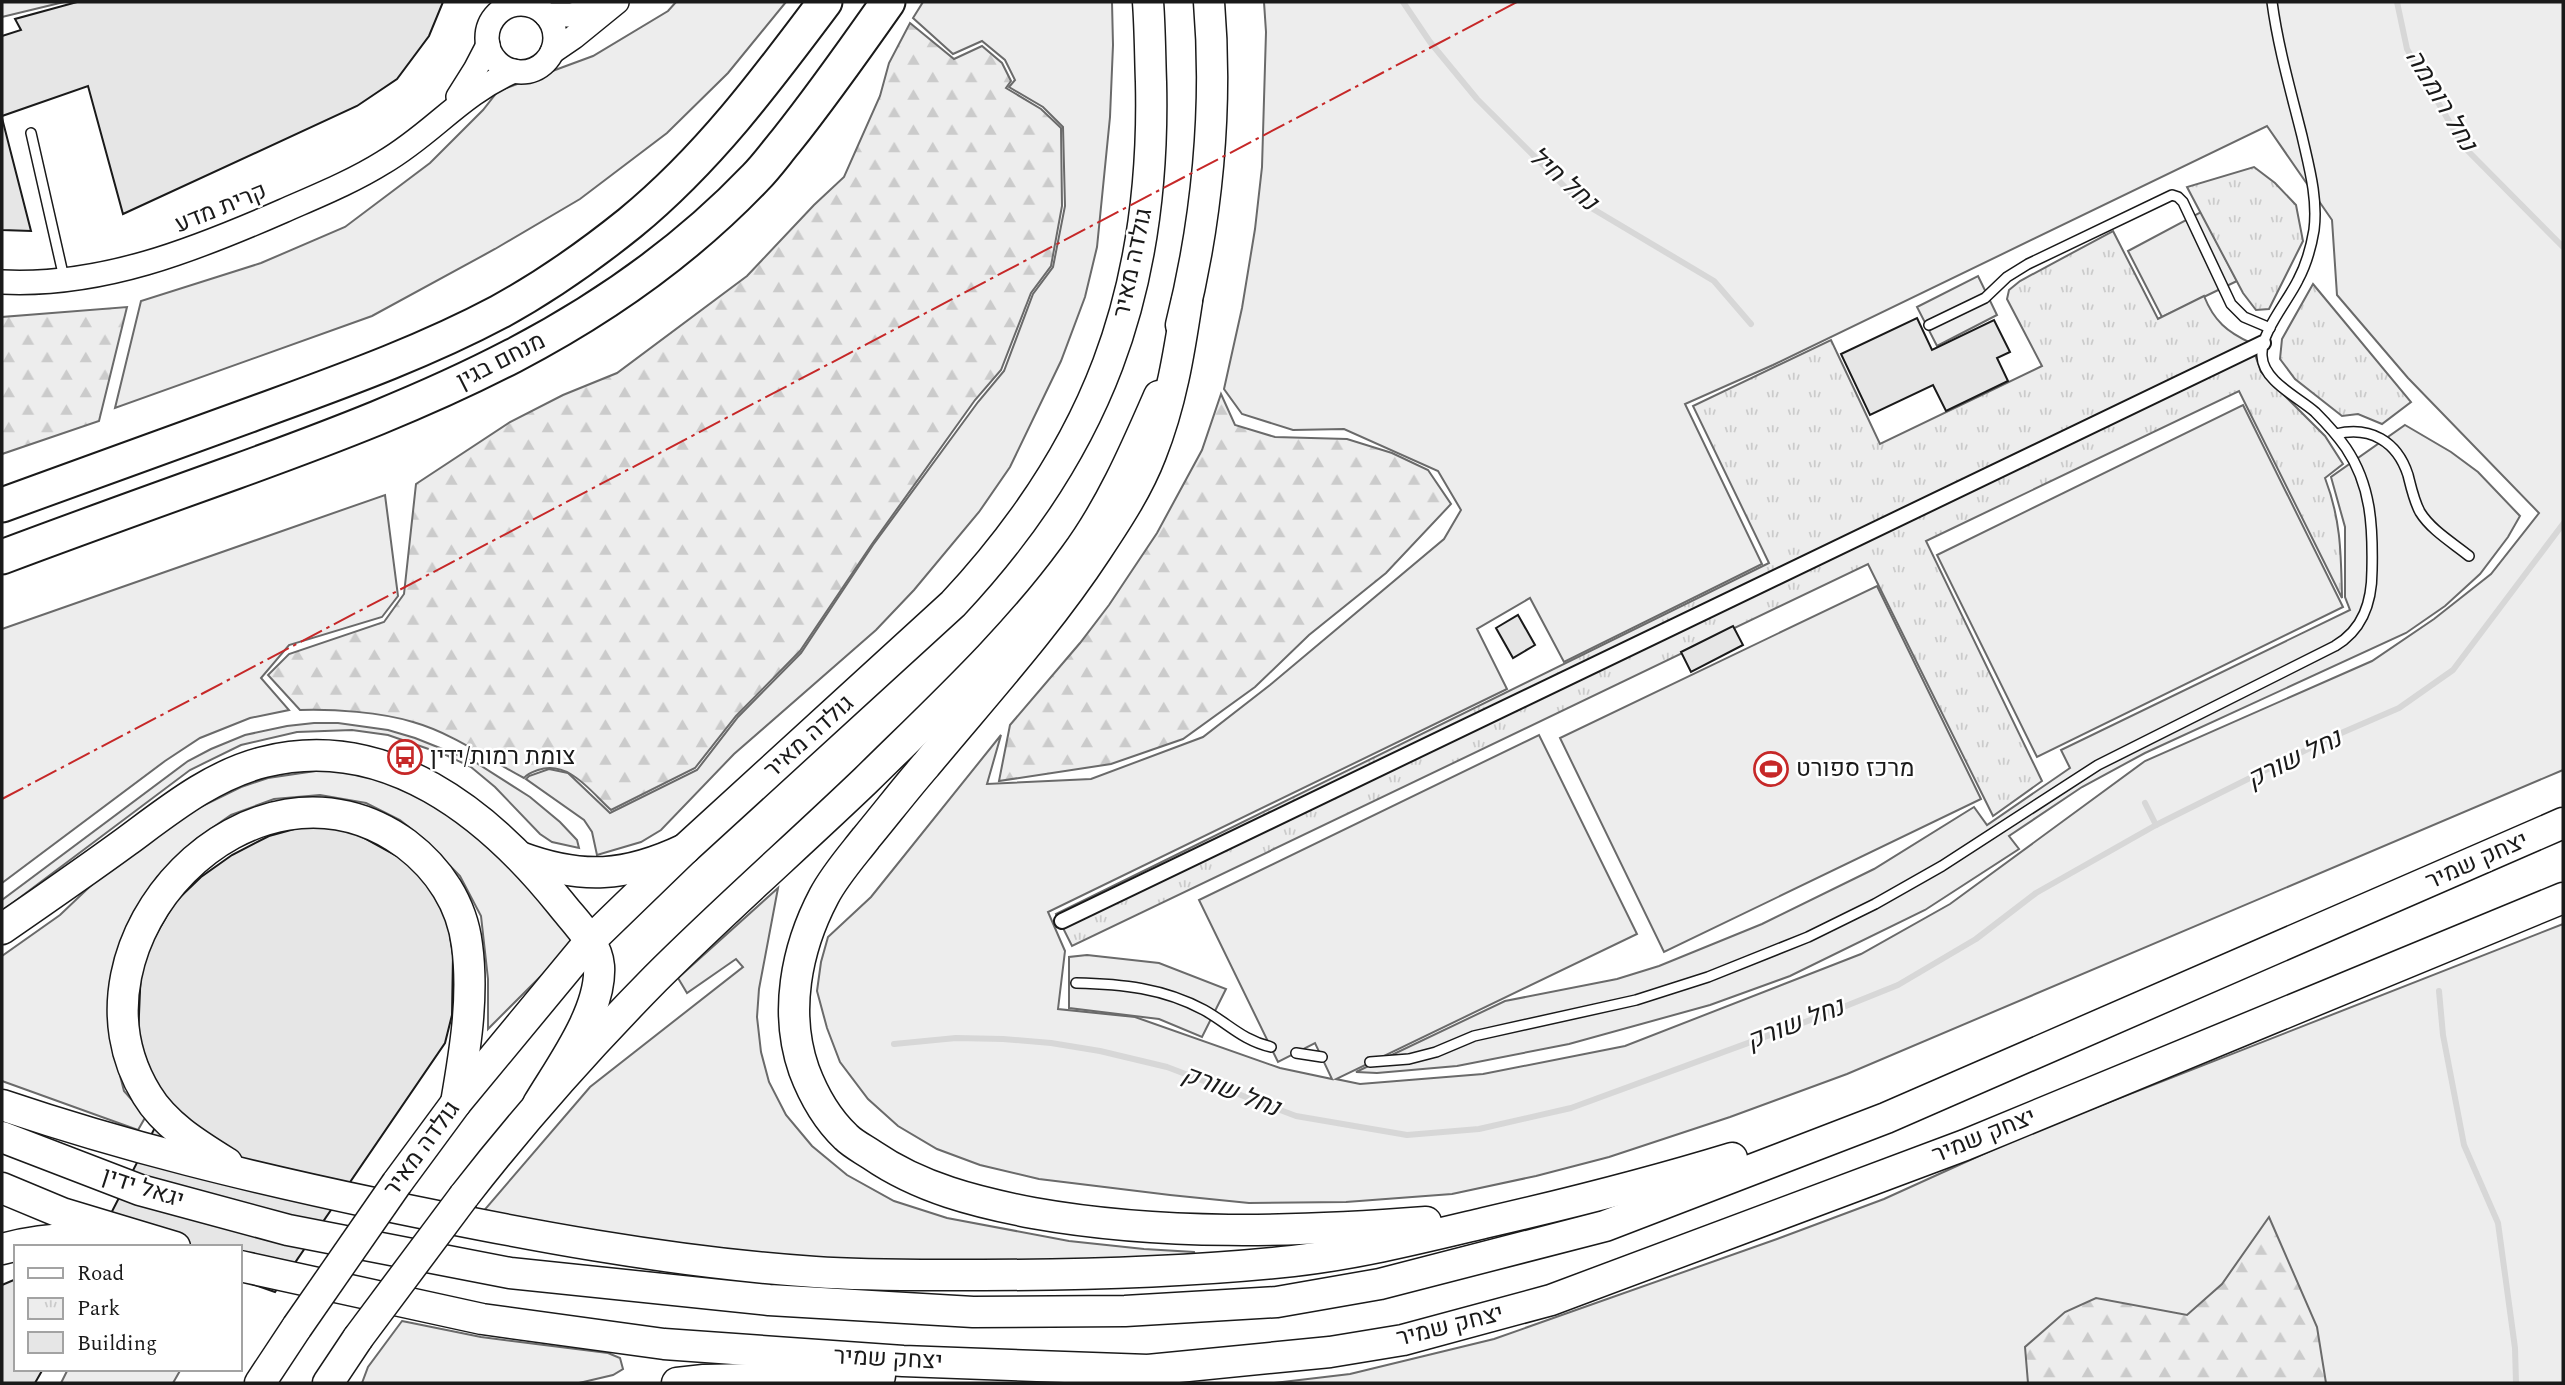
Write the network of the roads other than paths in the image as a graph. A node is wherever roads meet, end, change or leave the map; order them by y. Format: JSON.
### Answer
{"nodes":[{"id":1,"x":825,"y":2,"type":"edge"},
{"id":2,"x":888,"y":2,"type":"edge"},
{"id":3,"x":1147,"y":2,"type":"edge"},
{"id":4,"x":1209,"y":2,"type":"edge"},
{"id":5,"x":2272,"y":2,"type":"edge"},
{"id":6,"x":614,"y":4,"type":"edge"},
{"id":7,"x":497,"y":8,"type":"edge"},
{"id":8,"x":539,"y":8,"type":"edge"},
{"id":9,"x":488,"y":45,"type":"junction"},
{"id":10,"x":552,"y":52,"type":"junction"},
{"id":11,"x":514,"y":71,"type":"junction"},
{"id":12,"x":438,"y":122,"type":"junction"},
{"id":13,"x":31,"y":133,"type":"dead end"},
{"id":14,"x":64,"y":281,"type":"junction"},
{"id":15,"x":2,"y":282,"type":"edge"},
{"id":16,"x":1187,"y":301,"type":"junction"},
{"id":17,"x":1929,"y":325,"type":"dead end"},
{"id":18,"x":2270,"y":328,"type":"junction"},
{"id":19,"x":2263,"y":343,"type":"junction"},
{"id":20,"x":2336,"y":433,"type":"junction"},
{"id":21,"x":2,"y":503,"type":"edge"},
{"id":22,"x":2,"y":556,"type":"edge"},
{"id":23,"x":2469,"y":556,"type":"dead end"},
{"id":24,"x":2563,"y":823,"type":"edge"},
{"id":25,"x":685,"y":849,"type":"junction"},
{"id":26,"x":519,"y":857,"type":"junction"},
{"id":27,"x":2563,"y":898,"type":"edge"},
{"id":28,"x":1062,"y":921,"type":"dead end"},
{"id":29,"x":2,"y":929,"type":"edge"},
{"id":30,"x":590,"y":941,"type":"junction"},
{"id":31,"x":1076,"y":982,"type":"dead end"},
{"id":32,"x":1271,"y":1047,"type":"dead end"},
{"id":33,"x":2040,"y":1052,"type":"junction"},
{"id":34,"x":1296,"y":1053,"type":"dead end"},
{"id":35,"x":1322,"y":1056,"type":"dead end"},
{"id":36,"x":1370,"y":1062,"type":"dead end"},
{"id":37,"x":456,"y":1103,"type":"junction"},
{"id":38,"x":538,"y":1104,"type":"junction"},
{"id":39,"x":2,"y":1105,"type":"edge"},
{"id":40,"x":2,"y":1136,"type":"edge"},
{"id":41,"x":258,"y":1179,"type":"junction"},
{"id":42,"x":2,"y":1188,"type":"edge"},
{"id":43,"x":1551,"y":1208,"type":"junction"},
{"id":44,"x":288,"y":1230,"type":"joint"},
{"id":45,"x":16,"y":1245,"type":"edge"},
{"id":46,"x":123,"y":1245,"type":"edge"},
{"id":47,"x":168,"y":1245,"type":"edge"},
{"id":48,"x":242,"y":1265,"type":"edge"},
{"id":49,"x":1148,"y":1370,"type":"junction"},
{"id":50,"x":260,"y":1383,"type":"edge"},
{"id":51,"x":328,"y":1383,"type":"edge"},
{"id":52,"x":677,"y":1383,"type":"edge"}],
"edges":[{"from":1,"to":21,"type":"highway","name":"מנחם בגין"},
{"from":2,"to":22,"type":"highway","name":"מנחם בגין"},
{"from":3,"to":25,"type":"main road","name":"גולדה מאיר"},
{"from":4,"to":16,"type":"main road"},
{"from":5,"to":18,"type":"lane"},
{"from":6,"to":8,"type":"street"},
{"from":6,"to":10,"type":"street"},
{"from":7,"to":8,"type":"street"},
{"from":7,"to":9,"type":"street"},
{"from":8,"to":10,"type":"street"},
{"from":9,"to":11,"type":"street"},
{"from":9,"to":12,"type":"street","name":"קרית מדע"},
{"from":10,"to":11,"type":"street"},
{"from":11,"to":12,"type":"street","name":"קרית מדע"},
{"from":12,"to":14,"type":"street","name":"קרית מדע"},
{"from":13,"to":14,"type":"lane"},
{"from":14,"to":15,"type":"street","name":"קרית מדע"},
{"from":16,"to":38,"type":"main road"},
{"from":16,"to":43,"type":"main road"},
{"from":17,"to":18,"type":"lane"},
{"from":18,"to":19,"type":"lane"},
{"from":19,"to":20,"type":"lane"},
{"from":19,"to":28,"type":"street"},
{"from":20,"to":23,"type":"lane"},
{"from":20,"to":36,"type":"lane"},
{"from":24,"to":33,"type":"main road","name":"יצחק שמיר"},
{"from":25,"to":26,"type":"main road"},
{"from":25,"to":30,"type":"main road","name":"גולדה מאיר"},
{"from":26,"to":29,"type":"main road"},
{"from":26,"to":30,"type":"main road"},
{"from":27,"to":49,"type":"main road","name":"יצחק שמיר"},
{"from":30,"to":37,"type":"main road","name":"גולדה מאיר"},
{"from":30,"to":38,"type":"main road"},
{"from":31,"to":32,"type":"lane"},
{"from":33,"to":43,"type":"main road"},
{"from":33,"to":44,"type":"main road","name":"יצחק שמיר"},
{"from":34,"to":35,"type":"lane"},
{"from":37,"to":41,"type":"main road"},
{"from":37,"to":50,"type":"main road","name":"גולדה מאיר","bridge":true},
{"from":38,"to":51,"type":"main road","bridge":true},
{"from":39,"to":41,"type":"main road"},
{"from":40,"to":44,"type":"main road","name":"יגאל ידין"},
{"from":41,"to":43,"type":"main road"},
{"from":42,"to":47,"type":"main road","name":"יגאל ידין"},
{"from":45,"to":46,"type":"main road"},
{"from":48,"to":49,"type":"main road","name":"יצחק שמיר"},
{"from":49,"to":52,"type":"main road"}]}
